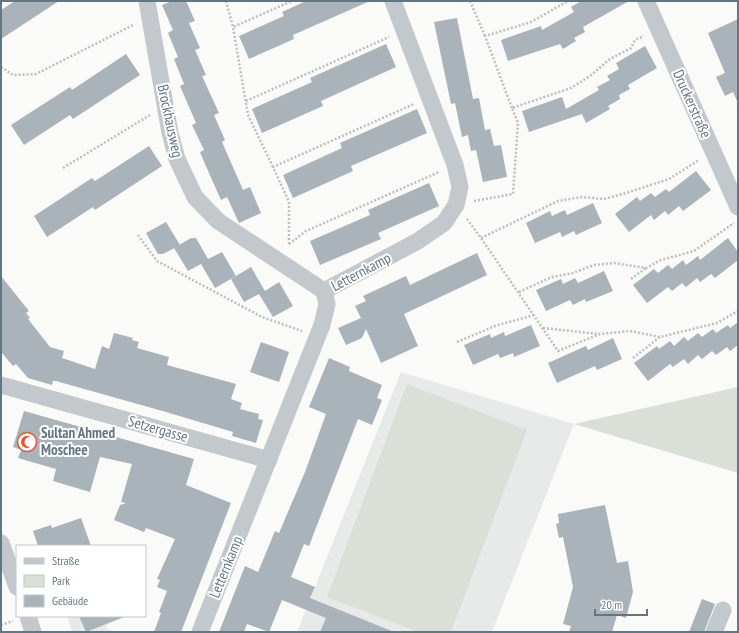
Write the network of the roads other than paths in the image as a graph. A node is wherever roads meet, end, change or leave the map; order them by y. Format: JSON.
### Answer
{"nodes":[{"id":1,"x":392,"y":1,"type":"edge"},
{"id":2,"x":646,"y":1,"type":"edge"},
{"id":3,"x":149,"y":9,"type":"edge"},
{"id":4,"x":738,"y":207,"type":"edge"},
{"id":5,"x":324,"y":291,"type":"junction"},
{"id":6,"x":1,"y":385,"type":"edge"},
{"id":7,"x":269,"y":460,"type":"junction"},
{"id":8,"x":1,"y":543,"type":"edge"},
{"id":9,"x":16,"y":584,"type":"edge"},
{"id":10,"x":723,"y":610,"type":"dead end"},
{"id":11,"x":28,"y":617,"type":"edge"},
{"id":12,"x":33,"y":632,"type":"edge"},
{"id":13,"x":200,"y":632,"type":"edge"},
{"id":14,"x":714,"y":632,"type":"edge"}],
"edges":[{"from":1,"to":5,"type":"street","name":"Letternkamp"},
{"from":2,"to":4,"type":"street","name":"Druckerstraße"},
{"from":3,"to":5,"type":"street","name":"Brockhausweg"},
{"from":5,"to":7,"type":"street","name":"Letternkamp"},
{"from":6,"to":7,"type":"street","name":"Setzergasse"},
{"from":7,"to":13,"type":"street","name":"Letternkamp"},
{"from":8,"to":9,"type":"street"},
{"from":10,"to":14,"type":"street"},
{"from":11,"to":12,"type":"street"}]}
